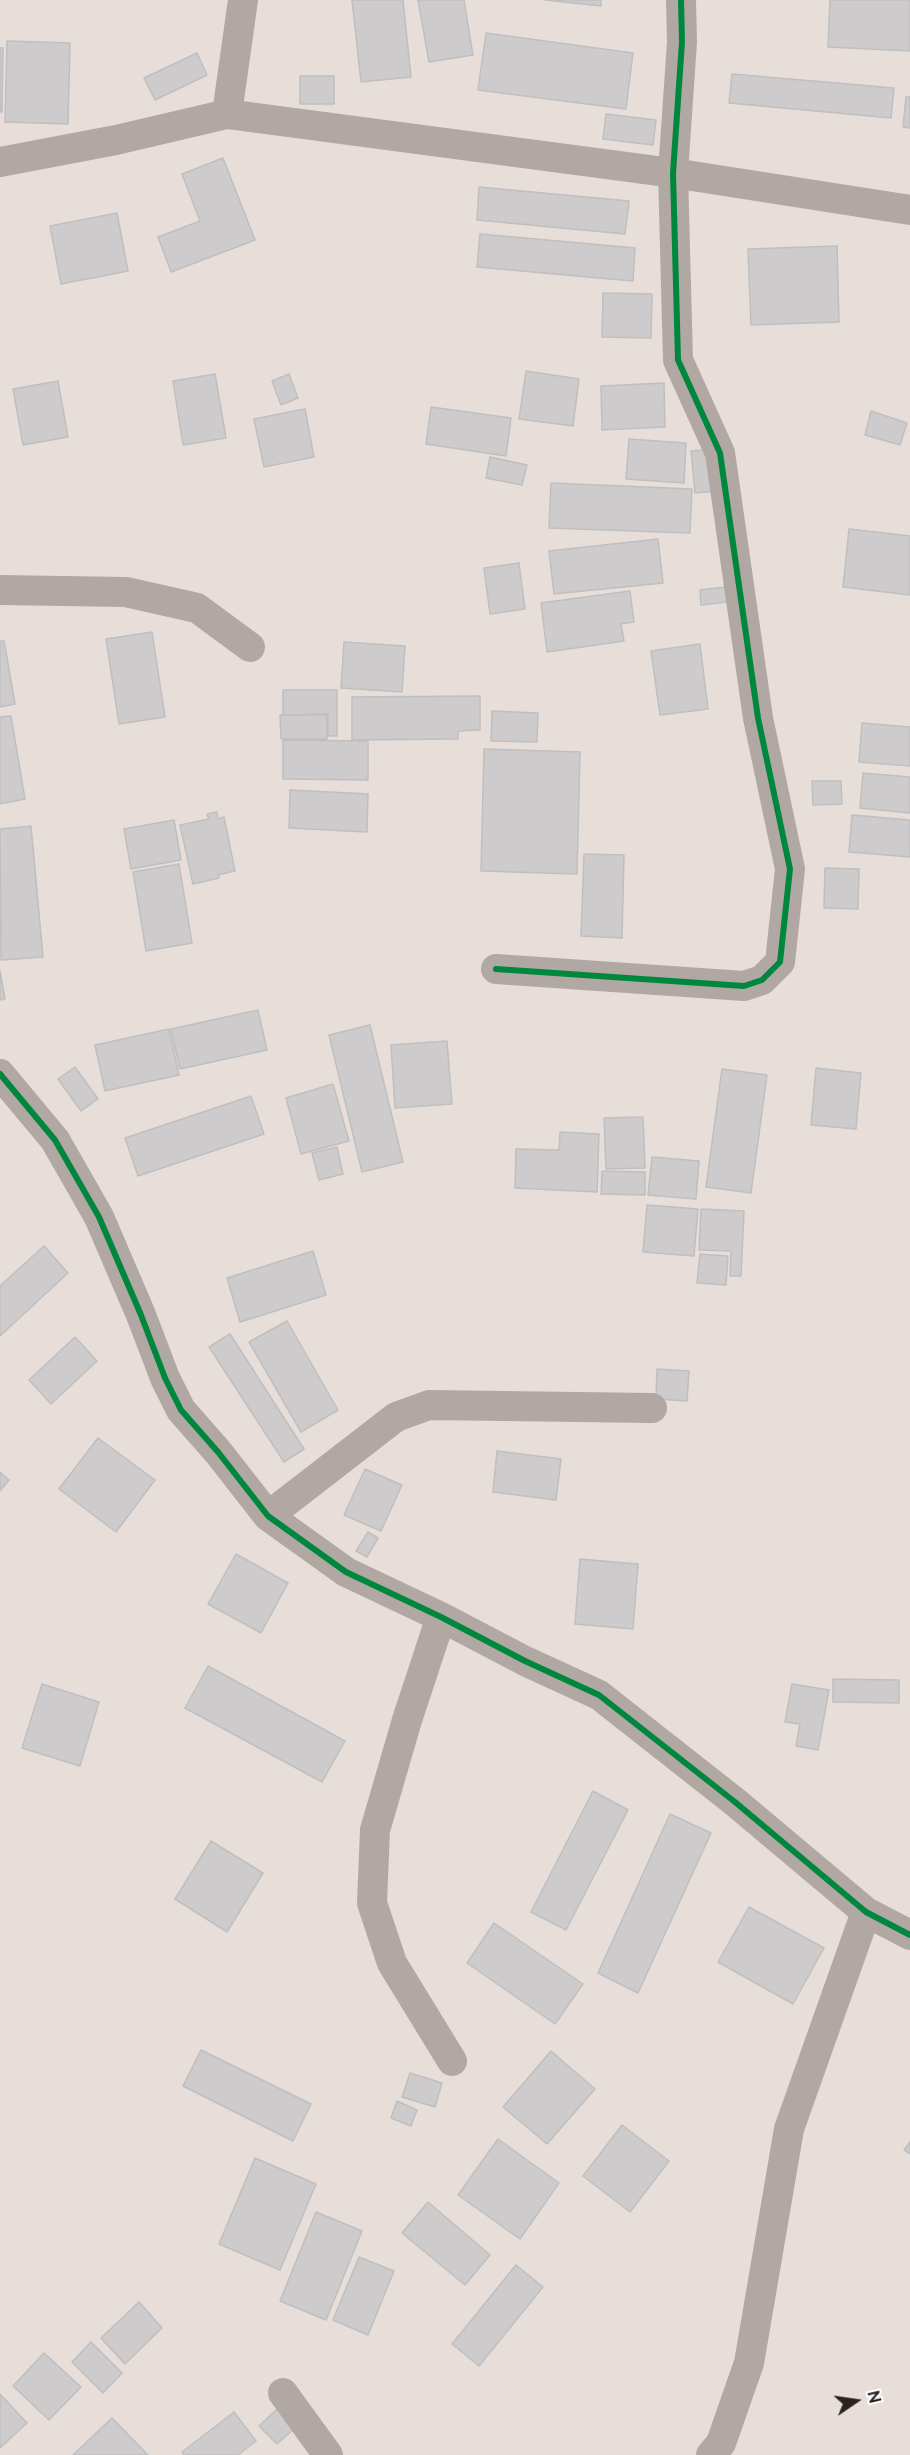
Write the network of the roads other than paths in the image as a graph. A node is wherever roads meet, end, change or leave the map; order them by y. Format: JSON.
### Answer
{"nodes":[{"id":1,"x":243,"y":0,"type":"edge"},
{"id":2,"x":681,"y":0,"type":"edge"},
{"id":3,"x":227,"y":114,"type":"junction"},
{"id":4,"x":0,"y":162,"type":"edge"},
{"id":5,"x":673,"y":173,"type":"junction"},
{"id":6,"x":910,"y":210,"type":"edge"},
{"id":7,"x":0,"y":590,"type":"edge"},
{"id":8,"x":250,"y":647,"type":"dead end"},
{"id":9,"x":496,"y":969,"type":"dead end"},
{"id":10,"x":0,"y":1074,"type":"edge"},
{"id":11,"x":652,"y":1408,"type":"dead end"},
{"id":12,"x":268,"y":1516,"type":"junction"},
{"id":13,"x":441,"y":1617,"type":"junction"},
{"id":14,"x":866,"y":1912,"type":"junction"},
{"id":15,"x":910,"y":1935,"type":"edge"},
{"id":16,"x":452,"y":2061,"type":"dead end"},
{"id":17,"x":283,"y":2393,"type":"dead end"},
{"id":18,"x":328,"y":2455,"type":"edge"},
{"id":19,"x":711,"y":2455,"type":"edge"}],
"edges":[{"from":1,"to":3,"type":"street"},
{"from":2,"to":5,"type":"street"},
{"from":3,"to":4,"type":"street"},
{"from":3,"to":5,"type":"street"},
{"from":5,"to":6,"type":"street"},
{"from":5,"to":9,"type":"street"},
{"from":7,"to":8,"type":"street"},
{"from":10,"to":12,"type":"street"},
{"from":11,"to":12,"type":"street"},
{"from":12,"to":13,"type":"street"},
{"from":13,"to":14,"type":"street"},
{"from":13,"to":16,"type":"street"},
{"from":14,"to":15,"type":"street"},
{"from":14,"to":19,"type":"street"},
{"from":17,"to":18,"type":"street"}]}
